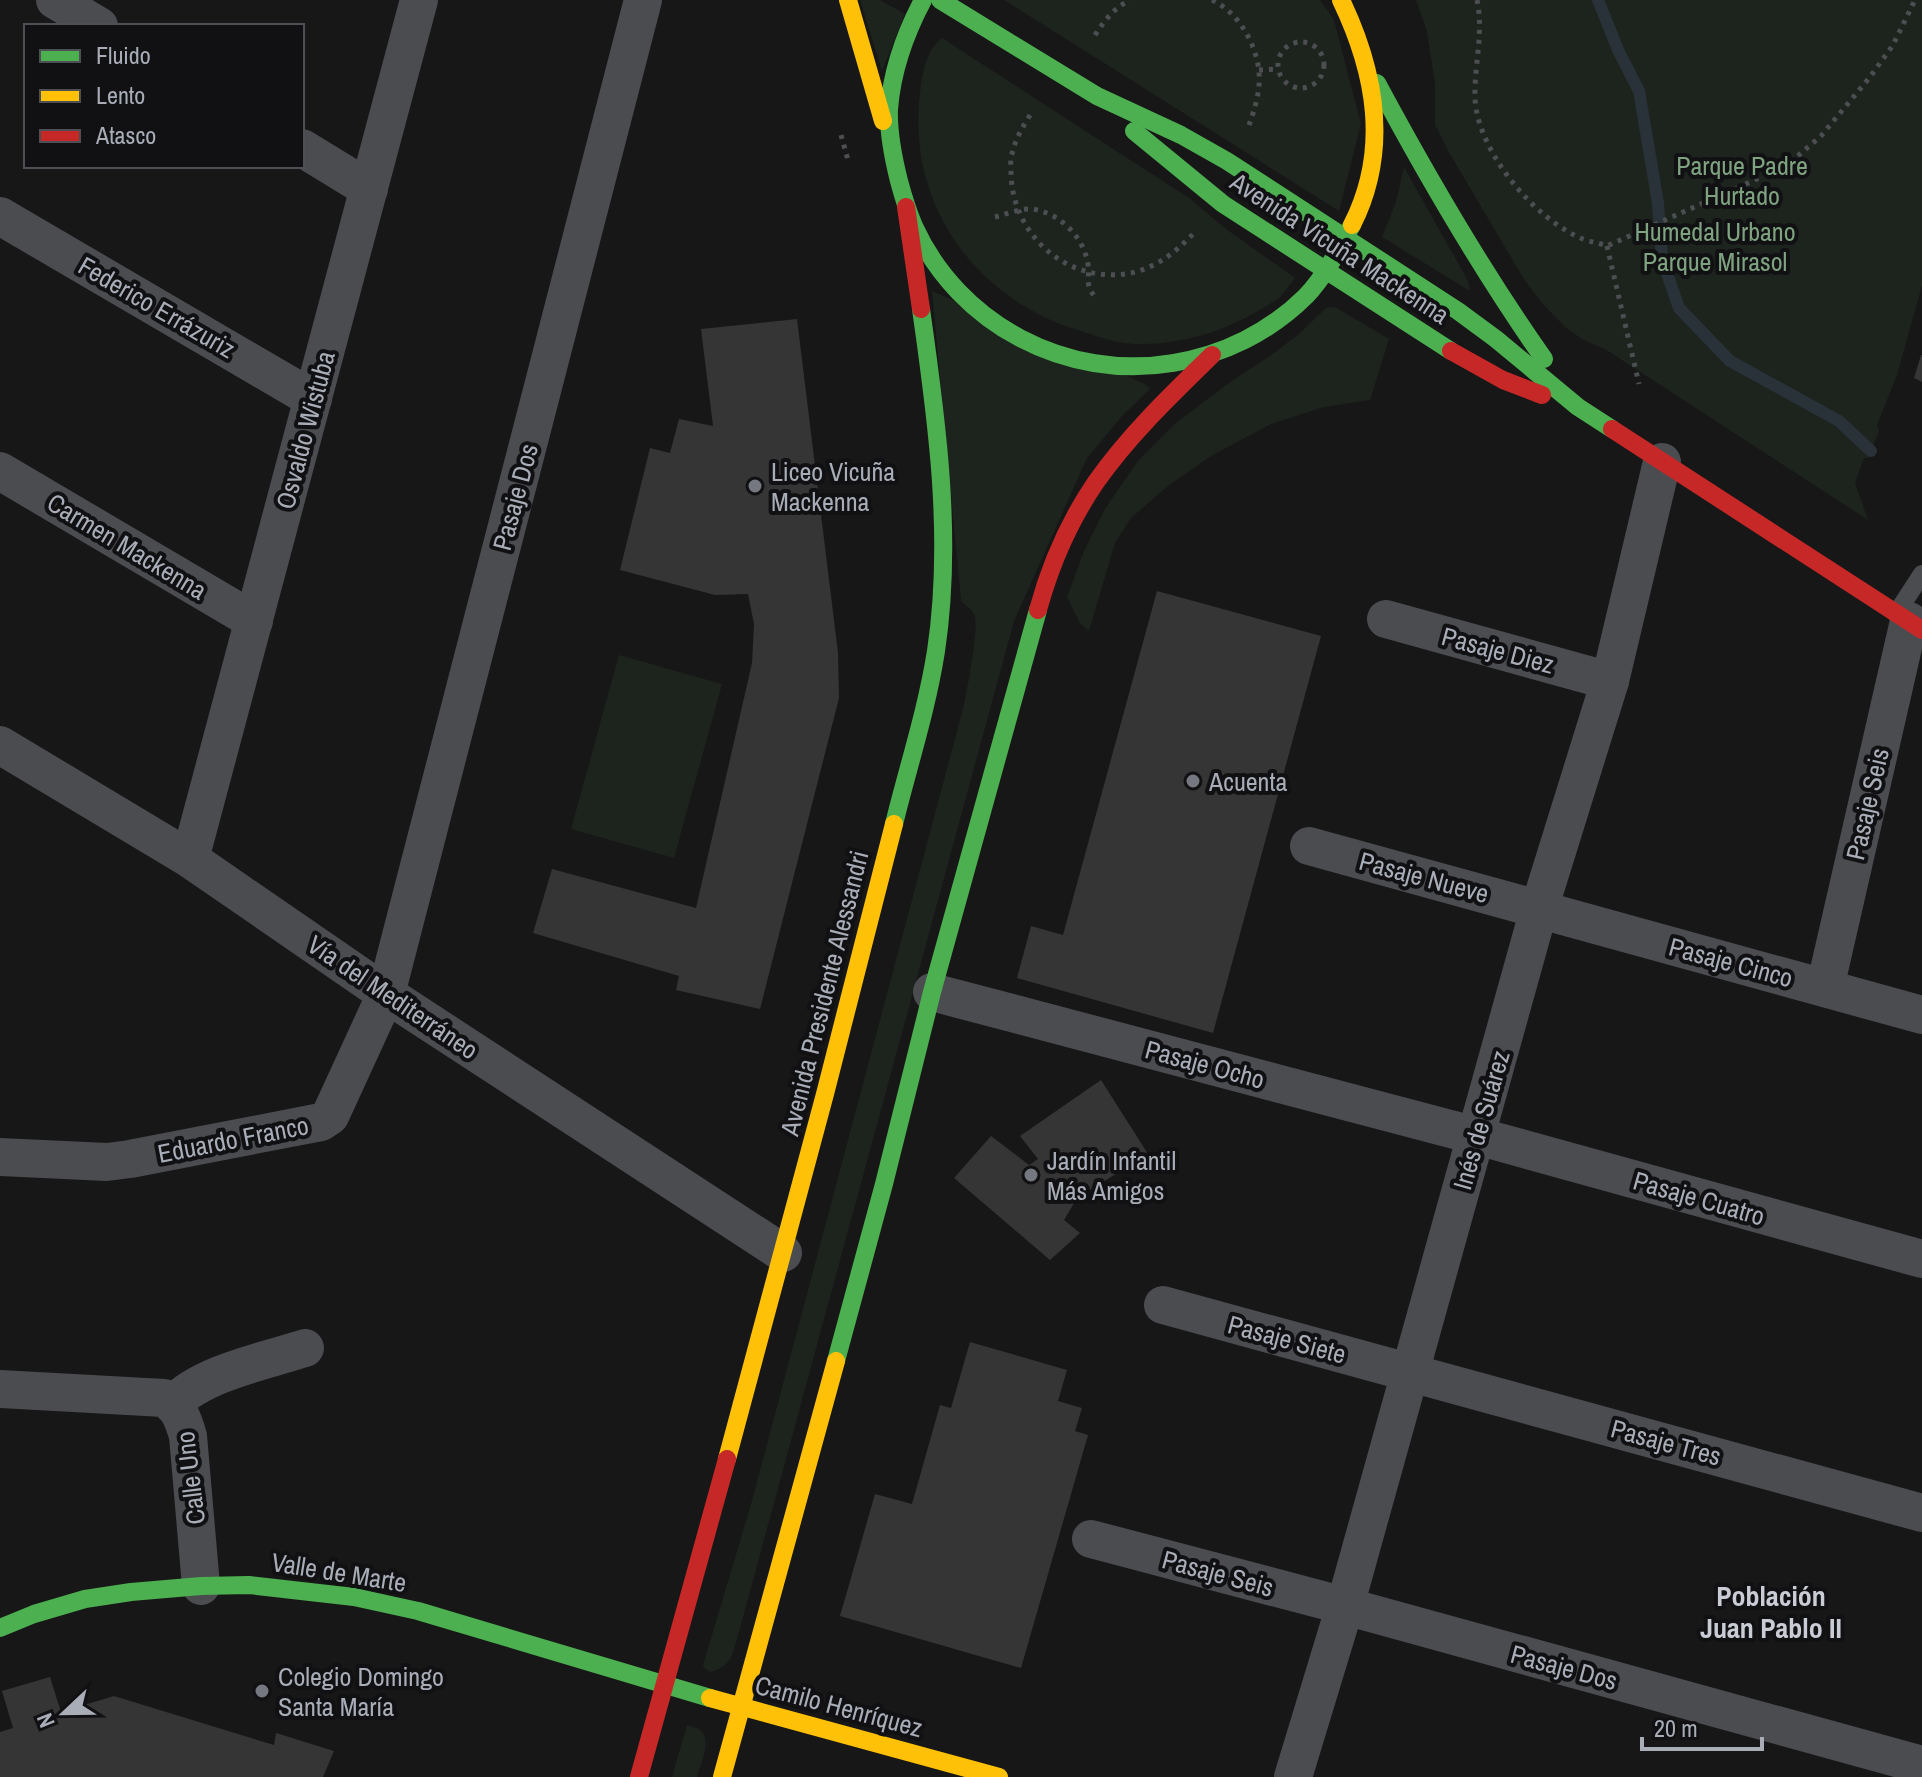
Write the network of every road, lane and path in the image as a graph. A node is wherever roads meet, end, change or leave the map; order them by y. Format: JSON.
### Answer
{"nodes":[{"id":1,"x":55,"y":0,"type":"edge"},
{"id":2,"x":419,"y":0,"type":"edge"},
{"id":3,"x":643,"y":0,"type":"edge"},
{"id":4,"x":848,"y":0,"type":"edge"},
{"id":5,"x":923,"y":0,"type":"edge"},
{"id":6,"x":940,"y":0,"type":"edge"},
{"id":7,"x":1130,"y":0,"type":"edge"},
{"id":8,"x":1212,"y":0,"type":"edge"},
{"id":9,"x":1341,"y":0,"type":"edge"},
{"id":10,"x":1477,"y":0,"type":"edge"},
{"id":11,"x":1915,"y":0,"type":"edge"},
{"id":12,"x":96,"y":24,"type":"edge"},
{"id":13,"x":1095,"y":35,"type":"dead end"},
{"id":14,"x":1368,"y":64,"type":"junction"},
{"id":15,"x":1279,"y":69,"type":"junction"},
{"id":16,"x":1259,"y":70,"type":"junction"},
{"id":17,"x":1097,"y":96,"type":"junction"},
{"id":18,"x":1030,"y":115,"type":"dead end"},
{"id":19,"x":1247,"y":129,"type":"dead end"},
{"id":20,"x":304,"y":149,"type":"edge"},
{"id":21,"x":891,"y":150,"type":"junction"},
{"id":22,"x":369,"y":189,"type":"junction"},
{"id":23,"x":906,"y":207,"type":"junction"},
{"id":24,"x":1018,"y":211,"type":"junction"},
{"id":25,"x":0,"y":216,"type":"edge"},
{"id":26,"x":995,"y":217,"type":"dead end"},
{"id":27,"x":1200,"y":227,"type":"dead end"},
{"id":28,"x":1345,"y":238,"type":"junction"},
{"id":29,"x":1607,"y":246,"type":"junction"},
{"id":30,"x":1088,"y":270,"type":"junction"},
{"id":31,"x":1325,"y":271,"type":"junction"},
{"id":32,"x":1097,"y":299,"type":"dead end"},
{"id":33,"x":1212,"y":355,"type":"junction"},
{"id":34,"x":1639,"y":384,"type":"dead end"},
{"id":35,"x":313,"y":399,"type":"junction"},
{"id":36,"x":1578,"y":407,"type":"junction"},
{"id":37,"x":1662,"y":462,"type":"junction"},
{"id":38,"x":0,"y":471,"type":"edge"},
{"id":39,"x":1922,"y":574,"type":"edge"},
{"id":40,"x":1386,"y":619,"type":"dead end"},
{"id":41,"x":254,"y":621,"type":"junction"},
{"id":42,"x":1909,"y":622,"type":"edge"},
{"id":43,"x":1610,"y":681,"type":"junction"},
{"id":44,"x":0,"y":745,"type":"edge"},
{"id":45,"x":1309,"y":846,"type":"dead end"},
{"id":46,"x":190,"y":859,"type":"junction"},
{"id":47,"x":1539,"y":909,"type":"junction"},
{"id":48,"x":1825,"y":988,"type":"junction"},
{"id":49,"x":932,"y":992,"type":"junction"},
{"id":50,"x":386,"y":994,"type":"junction"},
{"id":51,"x":1922,"y":1015,"type":"edge"},
{"id":52,"x":1477,"y":1136,"type":"junction"},
{"id":53,"x":0,"y":1157,"type":"edge"},
{"id":54,"x":783,"y":1253,"type":"junction"},
{"id":55,"x":1922,"y":1259,"type":"edge"},
{"id":56,"x":1163,"y":1305,"type":"dead end"},
{"id":57,"x":305,"y":1348,"type":"dead end"},
{"id":58,"x":1410,"y":1372,"type":"junction"},
{"id":59,"x":0,"y":1389,"type":"edge"},
{"id":60,"x":173,"y":1404,"type":"junction"},
{"id":61,"x":1922,"y":1513,"type":"edge"},
{"id":62,"x":1091,"y":1539,"type":"dead end"},
{"id":63,"x":201,"y":1586,"type":"junction"},
{"id":64,"x":1345,"y":1606,"type":"junction"},
{"id":65,"x":0,"y":1628,"type":"edge"},
{"id":66,"x":665,"y":1684,"type":"junction"},
{"id":67,"x":743,"y":1707,"type":"junction"},
{"id":68,"x":1922,"y":1765,"type":"edge"},
{"id":69,"x":639,"y":1777,"type":"edge"},
{"id":70,"x":722,"y":1777,"type":"edge"},
{"id":71,"x":999,"y":1777,"type":"edge"},
{"id":72,"x":1293,"y":1777,"type":"edge"}],
"edges":[{"from":1,"to":12,"type":"street"},
{"from":2,"to":22,"type":"street","name":"Osvaldo Wistuba"},
{"from":3,"to":50,"type":"street","name":"Pasaje Dos"},
{"from":4,"to":21,"type":"main road"},
{"from":5,"to":21,"type":"main road","name":"Avenida Presidente Alessandri"},
{"from":6,"to":17,"type":"main road","name":"Avenida Vicuña Mackenna"},
{"from":7,"to":13,"type":"path"},
{"from":8,"to":16,"type":"path"},
{"from":9,"to":14,"type":"main road","name":"Avenida Presidente Alessandri"},
{"from":10,"to":29,"type":"path"},
{"from":11,"to":29,"type":"path"},
{"from":14,"to":28,"type":"main road","name":"Avenida Presidente Alessandri"},
{"from":14,"to":36,"type":"main road"},
{"from":15,"to":15,"type":"path"},
{"from":15,"to":16,"type":"path"},
{"from":16,"to":19,"type":"path"},
{"from":17,"to":28,"type":"main road","name":"Avenida Vicuña Mackenna"},
{"from":17,"to":31,"type":"main road","name":"Avenida Vicuña Mackenna"},
{"from":18,"to":24,"type":"path"},
{"from":20,"to":22,"type":"street"},
{"from":21,"to":23,"type":"main road","name":"Avenida Presidente Alessandri"},
{"from":22,"to":35,"type":"street","name":"Osvaldo Wistuba"},
{"from":23,"to":33,"type":"main road","name":"Avenida Presidente Alessandri"},
{"from":23,"to":54,"type":"main road","name":"Avenida Presidente Alessandri"},
{"from":24,"to":26,"type":"path"},
{"from":24,"to":30,"type":"path"},
{"from":24,"to":30,"type":"path"},
{"from":25,"to":35,"type":"street","name":"Federico Errázuriz"},
{"from":27,"to":30,"type":"path"},
{"from":28,"to":31,"type":"main road","name":"Avenida Presidente Alessandri"},
{"from":28,"to":36,"type":"main road","name":"Avenida Vicuña Mackenna"},
{"from":29,"to":34,"type":"path"},
{"from":30,"to":32,"type":"path"},
{"from":31,"to":33,"type":"main road","name":"Avenida Presidente Alessandri"},
{"from":31,"to":36,"type":"main road","name":"Avenida Vicuña Mackenna"},
{"from":33,"to":49,"type":"main road","name":"Avenida Presidente Alessandri"},
{"from":35,"to":41,"type":"street","name":"Osvaldo Wistuba"},
{"from":36,"to":37,"type":"main road","name":"Avenida Vicuña Mackenna"},
{"from":37,"to":42,"type":"main road","name":"Avenida Vicuña Mackenna"},
{"from":37,"to":43,"type":"street","name":"Inés de Suárez"},
{"from":38,"to":41,"type":"street","name":"Carmen Mackenna"},
{"from":39,"to":42,"type":"lane"},
{"from":40,"to":43,"type":"street","name":"Pasaje Diez"},
{"from":41,"to":46,"type":"street","name":"Osvaldo Wistuba"},
{"from":42,"to":48,"type":"street","name":"Pasaje Seis"},
{"from":43,"to":47,"type":"street","name":"Inés de Suárez"},
{"from":44,"to":46,"type":"street","name":"Vía del Mediterráneo"},
{"from":45,"to":47,"type":"street","name":"Pasaje Nueve"},
{"from":46,"to":50,"type":"street","name":"Vía del Mediterráneo"},
{"from":47,"to":48,"type":"street","name":"Pasaje Cinco"},
{"from":47,"to":52,"type":"street","name":"Inés de Suárez"},
{"from":48,"to":51,"type":"street","name":"Pasaje Cinco"},
{"from":49,"to":52,"type":"street","name":"Pasaje Ocho"},
{"from":49,"to":67,"type":"main road","name":"Avenida Presidente Alessandri"},
{"from":50,"to":53,"type":"street","name":"Eduardo Franco"},
{"from":50,"to":54,"type":"street","name":"Vía del Mediterráneo"},
{"from":52,"to":55,"type":"street","name":"Pasaje Cuatro"},
{"from":52,"to":58,"type":"street","name":"Inés de Suárez"},
{"from":54,"to":66,"type":"main road","name":"Avenida Presidente Alessandri"},
{"from":56,"to":58,"type":"street","name":"Pasaje Siete"},
{"from":57,"to":60,"type":"street"},
{"from":58,"to":61,"type":"street","name":"Pasaje Tres"},
{"from":58,"to":64,"type":"street","name":"Inés de Suárez"},
{"from":59,"to":60,"type":"street","name":"Calle Uno"},
{"from":60,"to":63,"type":"street","name":"Calle Uno"},
{"from":62,"to":64,"type":"street","name":"Pasaje Seis"},
{"from":63,"to":65,"type":"main road","name":"Valle de Marte"},
{"from":63,"to":66,"type":"main road","name":"Valle de Marte"},
{"from":64,"to":68,"type":"street","name":"Pasaje Dos"},
{"from":64,"to":72,"type":"street","name":"Inés de Suárez"},
{"from":66,"to":67,"type":"main road","name":"Camilo Henríquez"},
{"from":66,"to":69,"type":"main road","name":"Avenida Presidente Alessandri"},
{"from":67,"to":70,"type":"main road","name":"Avenida Presidente Alessandri"},
{"from":67,"to":71,"type":"main road","name":"Camilo Henríquez"}]}
